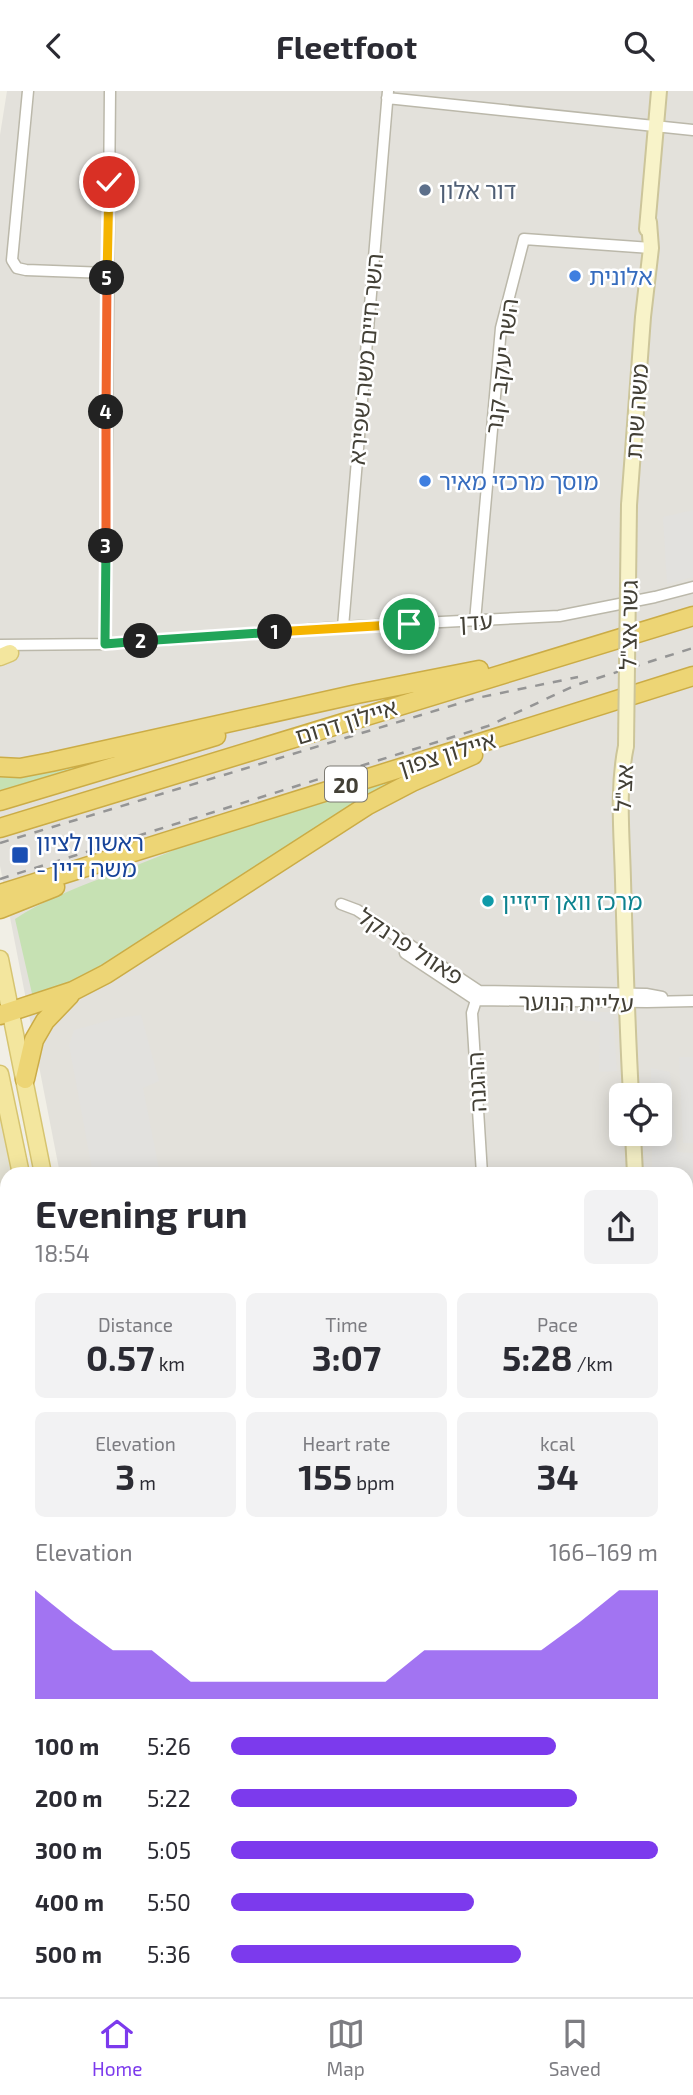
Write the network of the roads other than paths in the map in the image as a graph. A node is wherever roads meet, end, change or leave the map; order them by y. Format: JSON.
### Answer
{"nodes":[{"id":1,"x":28,"y":91,"type":"edge"},
{"id":2,"x":110,"y":91,"type":"edge"},
{"id":3,"x":659,"y":91,"type":"edge"},
{"id":4,"x":387,"y":95,"type":"edge"},
{"id":5,"x":657,"y":127,"type":"junction"},
{"id":6,"x":693,"y":129,"type":"edge"},
{"id":7,"x":647,"y":248,"type":"junction"},
{"id":8,"x":107,"y":273,"type":"junction"},
{"id":9,"x":629,"y":505,"type":"joint"},
{"id":10,"x":693,"y":587,"type":"edge"},
{"id":11,"x":693,"y":616,"type":"edge"},
{"id":12,"x":475,"y":621,"type":"junction"},
{"id":13,"x":343,"y":627,"type":"junction"},
{"id":14,"x":105,"y":644,"type":"junction"},
{"id":15,"x":3,"y":649,"type":"edge"},
{"id":16,"x":558,"y":656,"type":"junction"},
{"id":17,"x":693,"y":676,"type":"edge"},
{"id":18,"x":357,"y":694,"type":"junction"},
{"id":19,"x":613,"y":702,"type":"junction"},
{"id":20,"x":626,"y":746,"type":"joint"},
{"id":21,"x":0,"y":767,"type":"edge"},
{"id":22,"x":0,"y":801,"type":"edge"},
{"id":23,"x":0,"y":828,"type":"edge"},
{"id":24,"x":184,"y":835,"type":"junction"},
{"id":25,"x":0,"y":894,"type":"edge"},
{"id":26,"x":341,"y":904,"type":"dead end"},
{"id":27,"x":0,"y":909,"type":"edge"},
{"id":28,"x":0,"y":959,"type":"edge"},
{"id":29,"x":73,"y":991,"type":"junction"},
{"id":30,"x":477,"y":996,"type":"junction"},
{"id":31,"x":629,"y":998,"type":"junction"},
{"id":32,"x":693,"y":1001,"type":"edge"},
{"id":33,"x":6,"y":1014,"type":"edge"},
{"id":34,"x":0,"y":1074,"type":"edge"},
{"id":35,"x":25,"y":1079,"type":"junction"},
{"id":36,"x":630,"y":1083,"type":"edge"},
{"id":37,"x":634,"y":1146,"type":"edge"},
{"id":38,"x":20,"y":1167,"type":"edge"},
{"id":39,"x":42,"y":1167,"type":"edge"},
{"id":40,"x":482,"y":1167,"type":"edge"},
{"id":41,"x":635,"y":1167,"type":"edge"}],
"edges":[{"from":1,"to":8,"type":"street"},
{"from":2,"to":8,"type":"street"},
{"from":3,"to":5,"type":"street","name":"משה שרת"},
{"from":4,"to":5,"type":"street"},
{"from":4,"to":13,"type":"street","name":"השר חיים משה שפירא"},
{"from":5,"to":6,"type":"street"},
{"from":5,"to":7,"type":"street","name":"משה שרת"},
{"from":7,"to":9,"type":"street","name":"משה שרת"},
{"from":7,"to":12,"type":"street","name":"השר יעקב קנר"},
{"from":8,"to":14,"type":"street"},
{"from":9,"to":20,"type":"street","name":"גשר אצ\"ל","bridge":true},
{"from":10,"to":12,"type":"street","name":"עדן"},
{"from":11,"to":16,"type":"highway","name":"איילון דרום"},
{"from":12,"to":13,"type":"street","name":"עדן"},
{"from":13,"to":14,"type":"street","name":"עדן"},
{"from":14,"to":15,"type":"street","name":"עדן"},
{"from":16,"to":18,"type":"highway"},
{"from":16,"to":23,"type":"highway","name":"איילון דרום"},
{"from":17,"to":19,"type":"highway","name":"איילון צפון","number":"20"},
{"from":18,"to":21,"type":"highway"},
{"from":18,"to":22,"type":"highway"},
{"from":19,"to":24,"type":"highway","name":"איילון צפון","number":"20"},
{"from":19,"to":29,"type":"highway"},
{"from":20,"to":31,"type":"street","name":"אצ\"ל"},
{"from":24,"to":25,"type":"highway","name":"איילון צפון","number":"20"},
{"from":24,"to":27,"type":"highway"},
{"from":26,"to":30,"type":"street","name":"פאוול פרנקל"},
{"from":28,"to":33,"type":"main road"},
{"from":29,"to":33,"type":"highway"},
{"from":29,"to":35,"type":"highway"},
{"from":30,"to":31,"type":"street","name":"עליית הנוער"},
{"from":30,"to":40,"type":"street","name":"ההגנה"},
{"from":31,"to":32,"type":"street","name":"עליית הנוער"},
{"from":31,"to":36,"type":"street","name":"אצ\"ל"},
{"from":33,"to":35,"type":"main road"},
{"from":34,"to":38,"type":"main road"},
{"from":35,"to":39,"type":"main road"},
{"from":37,"to":41,"type":"street"}]}
